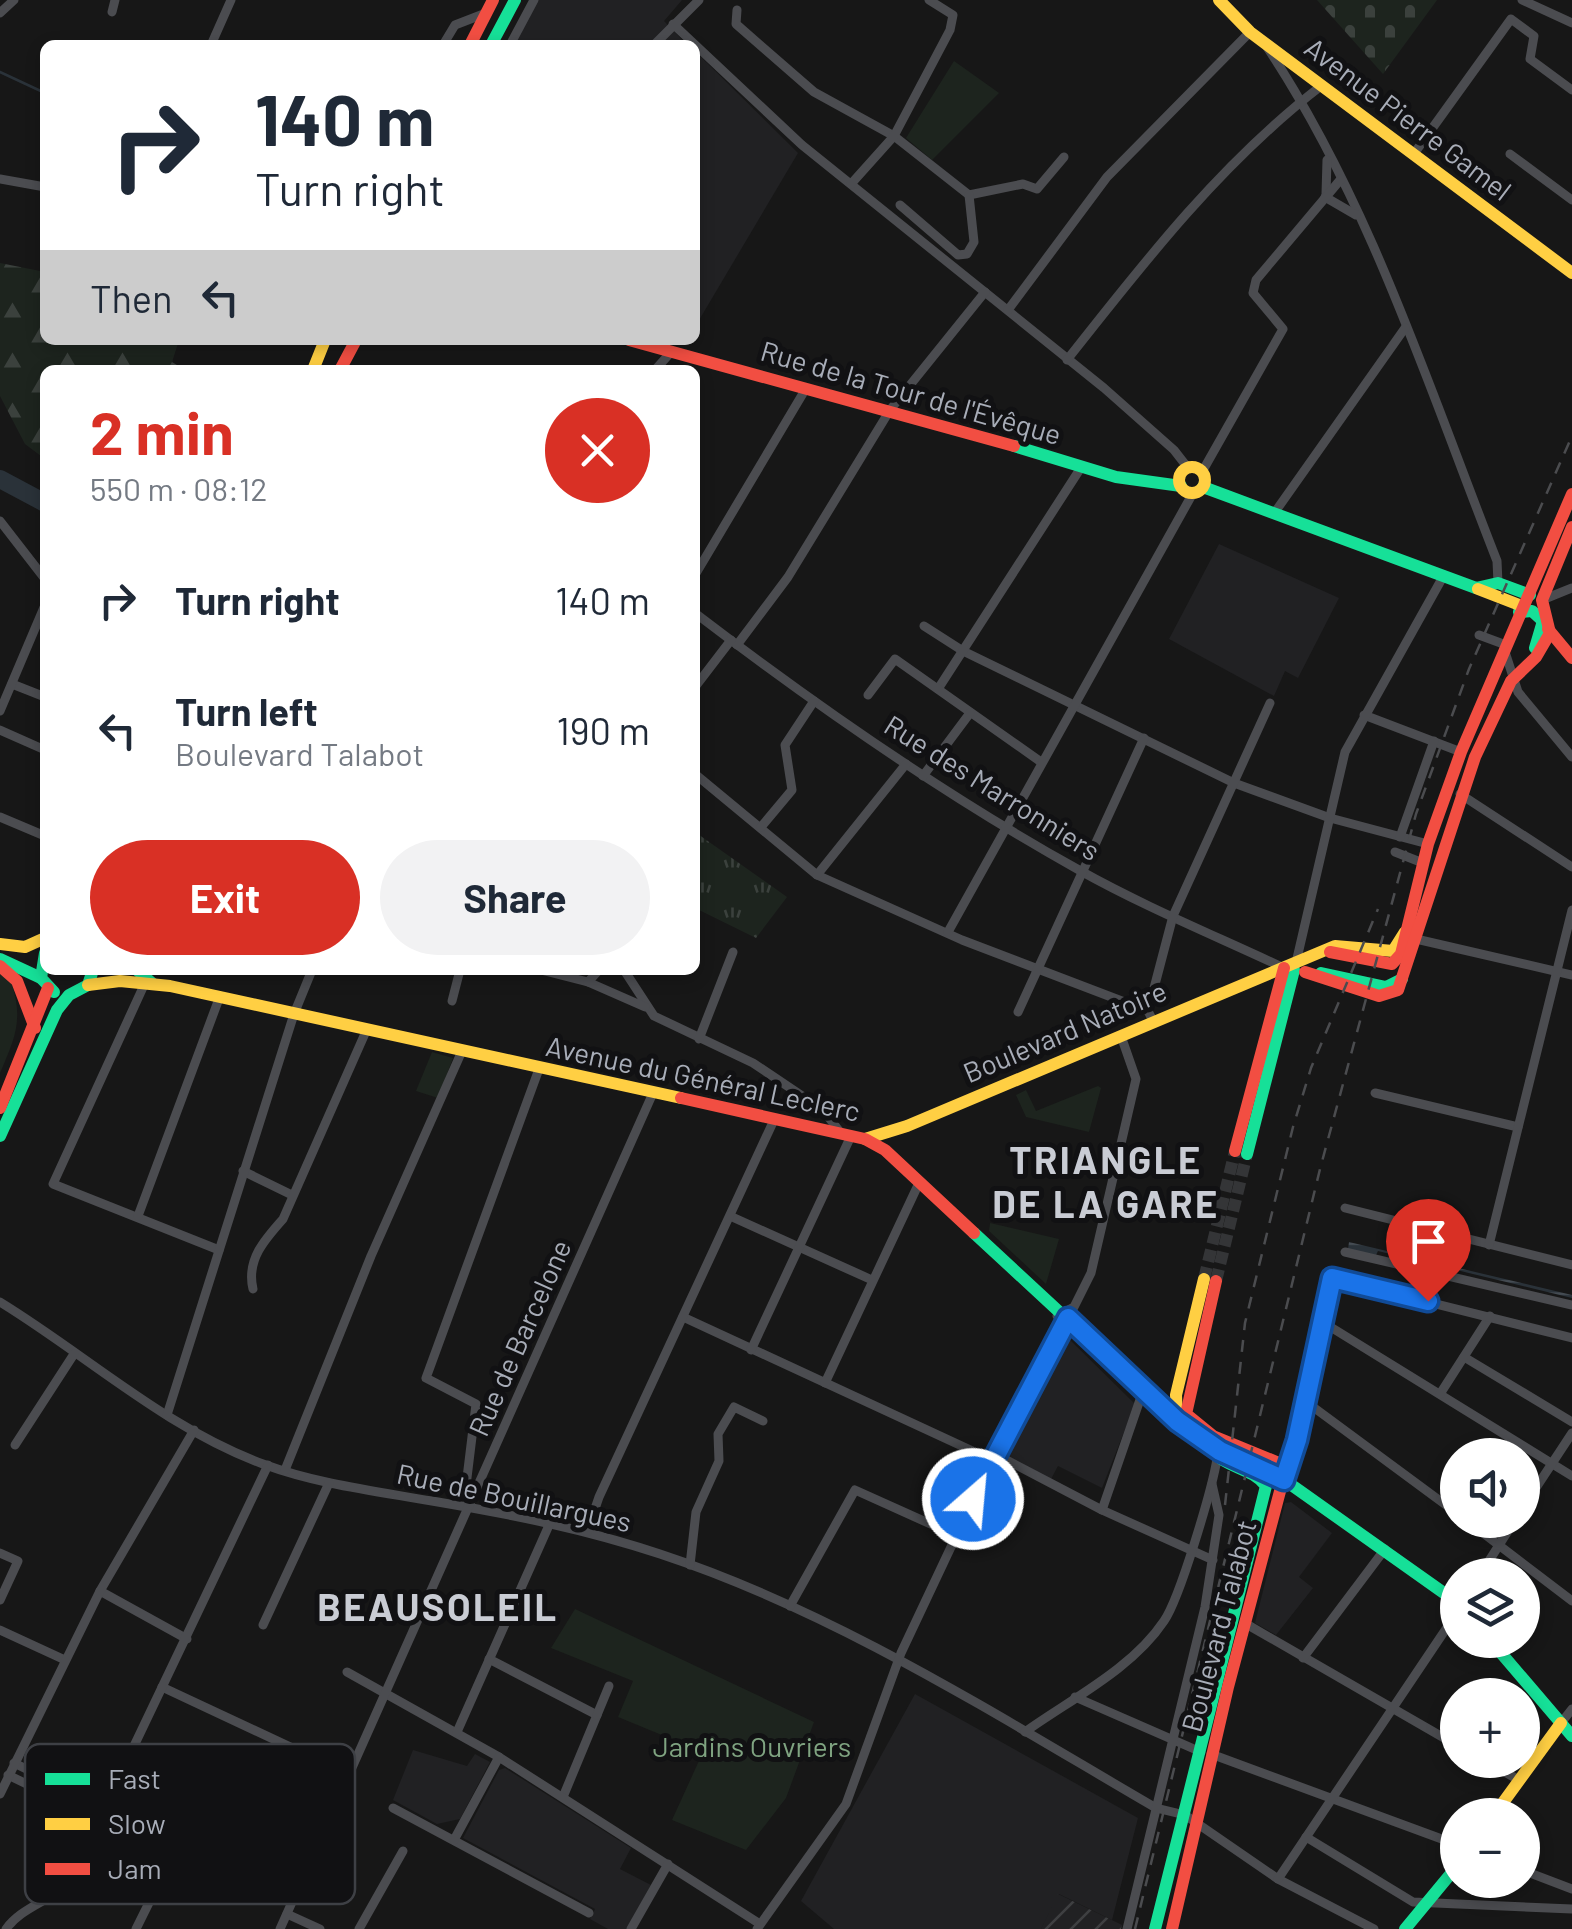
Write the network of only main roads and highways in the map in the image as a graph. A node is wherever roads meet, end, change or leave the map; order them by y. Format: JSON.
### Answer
{"nodes":[{"id":1,"x":515,"y":0,"type":"edge"},
{"id":2,"x":1218,"y":0,"type":"edge"},
{"id":3,"x":488,"y":5,"type":"edge"},
{"id":4,"x":472,"y":40,"type":"edge"},
{"id":5,"x":494,"y":40,"type":"edge"},
{"id":6,"x":1572,"y":274,"type":"edge"},
{"id":7,"x":649,"y":345,"type":"edge"},
{"id":8,"x":1192,"y":489,"type":"junction"},
{"id":9,"x":1572,"y":494,"type":"edge"},
{"id":10,"x":1572,"y":528,"type":"edge"},
{"id":11,"x":1476,"y":588,"type":"junction"},
{"id":12,"x":1542,"y":600,"type":"junction"},
{"id":13,"x":1522,"y":604,"type":"junction"},
{"id":14,"x":1546,"y":627,"type":"junction"},
{"id":15,"x":1572,"y":658,"type":"edge"},
{"id":16,"x":1411,"y":936,"type":"junction"},
{"id":17,"x":40,"y":940,"type":"edge"},
{"id":18,"x":0,"y":947,"type":"edge"},
{"id":19,"x":1323,"y":951,"type":"junction"},
{"id":20,"x":40,"y":953,"type":"edge"},
{"id":21,"x":0,"y":962,"type":"edge"},
{"id":22,"x":1295,"y":968,"type":"junction"},
{"id":23,"x":45,"y":975,"type":"edge"},
{"id":24,"x":91,"y":975,"type":"edge"},
{"id":25,"x":144,"y":979,"type":"edge"},
{"id":26,"x":45,"y":983,"type":"junction"},
{"id":27,"x":88,"y":985,"type":"junction"},
{"id":28,"x":69,"y":995,"type":"junction"},
{"id":29,"x":34,"y":1028,"type":"junction"},
{"id":30,"x":0,"y":1108,"type":"edge"},
{"id":31,"x":0,"y":1136,"type":"edge"},
{"id":32,"x":852,"y":1136,"type":"junction"},
{"id":33,"x":1241,"y":1152,"type":"tunnel mouth"},
{"id":34,"x":1210,"y":1280,"type":"tunnel mouth"},
{"id":35,"x":1182,"y":1417,"type":"junction"},
{"id":36,"x":1209,"y":1445,"type":"junction"},
{"id":37,"x":1284,"y":1480,"type":"junction"},
{"id":38,"x":1266,"y":1486,"type":"joint"},
{"id":39,"x":1440,"y":1593,"type":"edge"},
{"id":40,"x":1505,"y":1658,"type":"edge"},
{"id":41,"x":1560,"y":1723,"type":"junction"},
{"id":42,"x":1572,"y":1736,"type":"edge"},
{"id":43,"x":1206,"y":1753,"type":"junction"},
{"id":44,"x":1506,"y":1798,"type":"edge"},
{"id":45,"x":1190,"y":1820,"type":"junction"},
{"id":46,"x":1440,"y":1888,"type":"edge"},
{"id":47,"x":1155,"y":1929,"type":"edge"},
{"id":48,"x":1172,"y":1929,"type":"edge"},
{"id":49,"x":1405,"y":1929,"type":"edge"}],
"edges":[{"from":1,"to":5,"type":"main road"},
{"from":2,"to":6,"type":"main road","name":"Avenue Pierre Gamel"},
{"from":3,"to":4,"type":"main road"},
{"from":7,"to":8,"type":"main road","name":"Rue de la Tour de l'Évêque"},
{"from":8,"to":8,"type":"main road"},
{"from":8,"to":11,"type":"main road","name":"Rue de la Tour de l'Évêque"},
{"from":9,"to":13,"type":"main road"},
{"from":10,"to":12,"type":"main road"},
{"from":11,"to":13,"type":"main road","name":"Rue de la Tour de l'Évêque"},
{"from":11,"to":13,"type":"main road"},
{"from":12,"to":13,"type":"main road"},
{"from":12,"to":14,"type":"main road"},
{"from":13,"to":14,"type":"main road"},
{"from":13,"to":16,"type":"main road"},
{"from":14,"to":15,"type":"main road"},
{"from":14,"to":16,"type":"main road"},
{"from":16,"to":19,"type":"main road"},
{"from":16,"to":19,"type":"main road"},
{"from":16,"to":22,"type":"main road"},
{"from":17,"to":18,"type":"main road"},
{"from":18,"to":20,"type":"main road"},
{"from":19,"to":22,"type":"main road","name":"Boulevard Natoire"},
{"from":21,"to":26,"type":"main road"},
{"from":21,"to":29,"type":"main road"},
{"from":22,"to":32,"type":"main road","name":"Boulevard Natoire"},
{"from":22,"to":33,"type":"main road"},
{"from":23,"to":26,"type":"main road"},
{"from":24,"to":27,"type":"main road"},
{"from":25,"to":27,"type":"main road","name":"Avenue du Général Leclerc"},
{"from":25,"to":32,"type":"main road","name":"Avenue du Général Leclerc"},
{"from":26,"to":28,"type":"main road"},
{"from":26,"to":29,"type":"main road"},
{"from":27,"to":28,"type":"main road"},
{"from":28,"to":31,"type":"main road"},
{"from":29,"to":30,"type":"main road"},
{"from":32,"to":35,"type":"main road","name":"Avenue du Général Leclerc"},
{"from":34,"to":35,"type":"main road"},
{"from":35,"to":36,"type":"main road","name":"Avenue du Général Leclerc"},
{"from":35,"to":37,"type":"main road"},
{"from":36,"to":37,"type":"main road","name":"Avenue du Général Leclerc"},
{"from":36,"to":38,"type":"main road","name":"Avenue du Général Leclerc"},
{"from":37,"to":39,"type":"main road"},
{"from":37,"to":43,"type":"main road","name":"Boulevard Talabot"},
{"from":38,"to":43,"type":"main road","name":"Boulevard Talabot"},
{"from":40,"to":41,"type":"main road"},
{"from":41,"to":42,"type":"main road"},
{"from":41,"to":44,"type":"main road"},
{"from":43,"to":45,"type":"main road","name":"Boulevard Talabot"},
{"from":45,"to":47,"type":"main road","name":"Boulevard Talabot"},
{"from":45,"to":48,"type":"main road","name":"Boulevard Talabot"},
{"from":46,"to":49,"type":"main road"}]}
